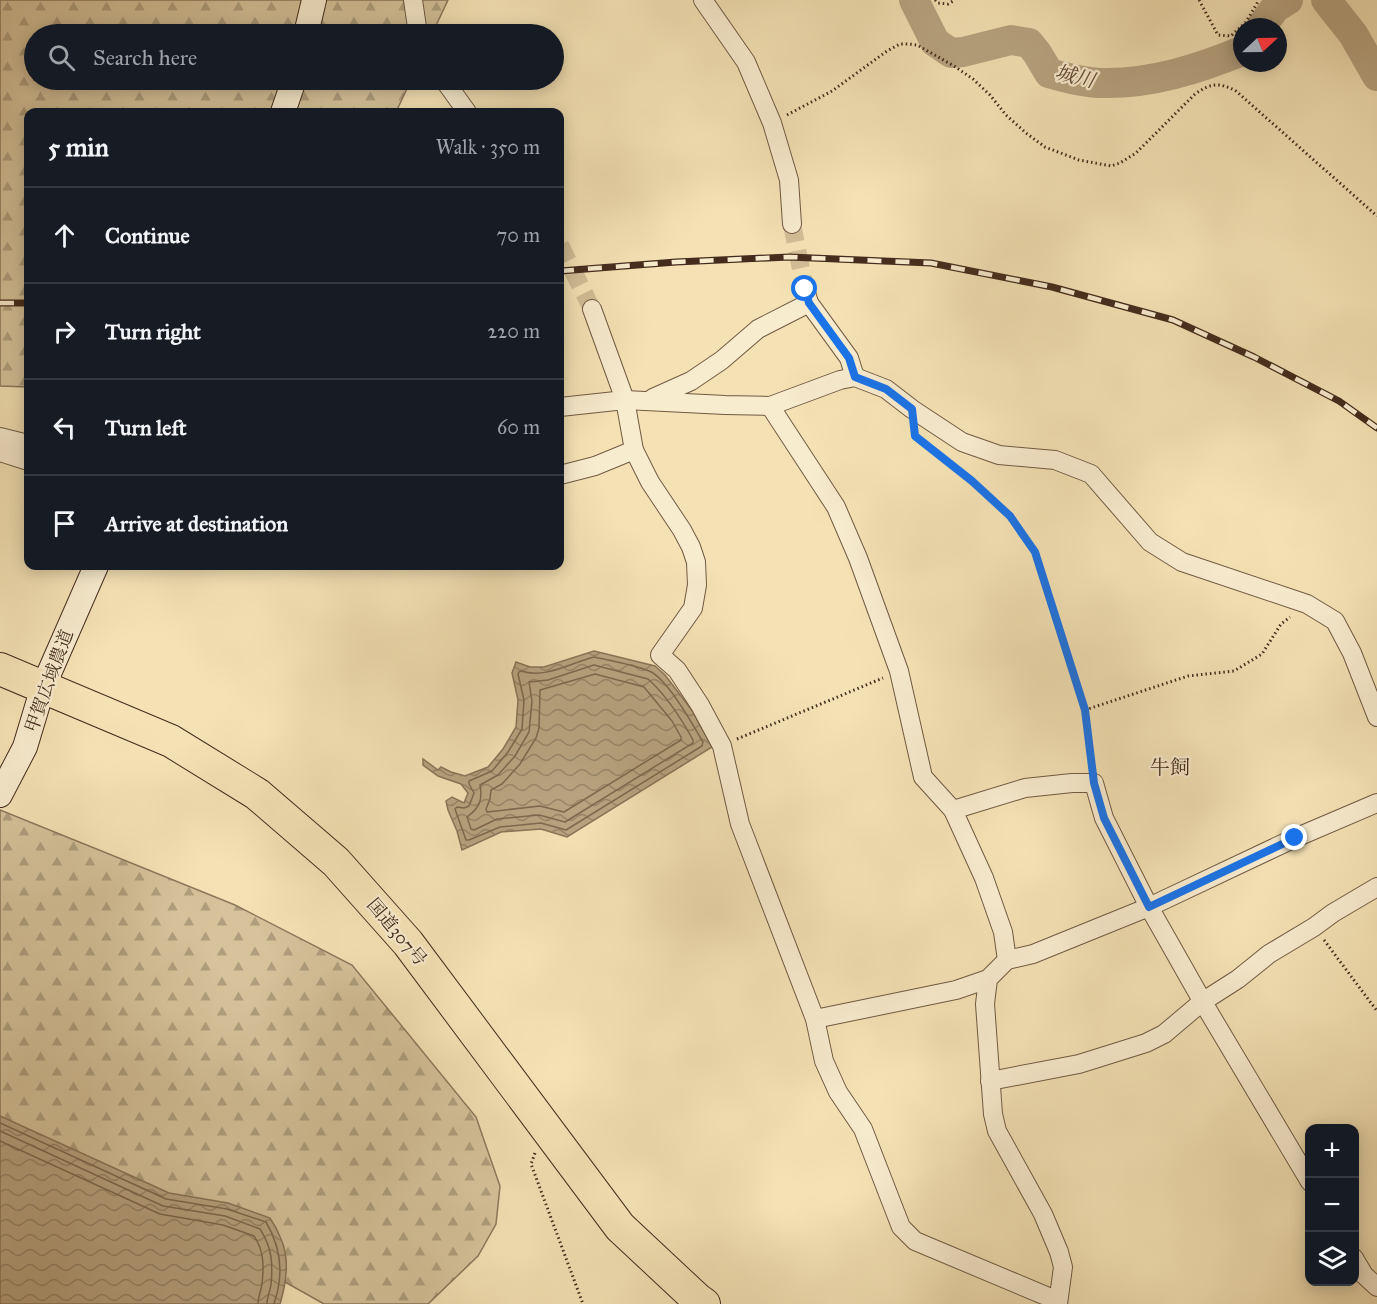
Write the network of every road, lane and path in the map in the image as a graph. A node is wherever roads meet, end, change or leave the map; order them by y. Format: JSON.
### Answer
{"nodes":[{"id":1,"x":314,"y":0,"type":"edge"},
{"id":2,"x":413,"y":0,"type":"edge"},
{"id":3,"x":703,"y":0,"type":"edge"},
{"id":4,"x":935,"y":0,"type":"edge"},
{"id":5,"x":955,"y":0,"type":"edge"},
{"id":6,"x":1200,"y":0,"type":"edge"},
{"id":7,"x":1259,"y":0,"type":"edge"},
{"id":8,"x":308,"y":24,"type":"edge"},
{"id":9,"x":417,"y":24,"type":"edge"},
{"id":10,"x":291,"y":90,"type":"edge"},
{"id":11,"x":451,"y":90,"type":"edge"},
{"id":12,"x":284,"y":108,"type":"edge"},
{"id":13,"x":464,"y":108,"type":"edge"},
{"id":14,"x":772,"y":123,"type":"junction"},
{"id":15,"x":1377,"y":216,"type":"edge"},
{"id":16,"x":792,"y":224,"type":"tunnel mouth"},
{"id":17,"x":592,"y":309,"type":"tunnel mouth"},
{"id":18,"x":855,"y":377,"type":"junction"},
{"id":19,"x":626,"y":399,"type":"junction"},
{"id":20,"x":649,"y":400,"type":"junction"},
{"id":21,"x":770,"y":406,"type":"junction"},
{"id":22,"x":564,"y":407,"type":"edge"},
{"id":23,"x":912,"y":409,"type":"junction"},
{"id":24,"x":0,"y":437,"type":"edge"},
{"id":25,"x":24,"y":443,"type":"edge"},
{"id":26,"x":634,"y":450,"type":"junction"},
{"id":27,"x":0,"y":452,"type":"edge"},
{"id":28,"x":24,"y":460,"type":"edge"},
{"id":29,"x":564,"y":474,"type":"edge"},
{"id":30,"x":94,"y":570,"type":"edge"},
{"id":31,"x":1306,"y":603,"type":"junction"},
{"id":32,"x":0,"y":669,"type":"edge"},
{"id":33,"x":899,"y":671,"type":"junction"},
{"id":34,"x":43,"y":687,"type":"junction"},
{"id":35,"x":1085,"y":710,"type":"junction"},
{"id":36,"x":1377,"y":717,"type":"edge"},
{"id":37,"x":722,"y":746,"type":"junction"},
{"id":38,"x":1094,"y":783,"type":"junction"},
{"id":39,"x":0,"y":795,"type":"edge"},
{"id":40,"x":1377,"y":803,"type":"edge"},
{"id":41,"x":953,"y":810,"type":"junction"},
{"id":42,"x":1377,"y":887,"type":"edge"},
{"id":43,"x":1149,"y":907,"type":"junction"},
{"id":44,"x":1314,"y":927,"type":"junction"},
{"id":45,"x":1007,"y":960,"type":"junction"},
{"id":46,"x":988,"y":979,"type":"junction"},
{"id":47,"x":1202,"y":1002,"type":"junction"},
{"id":48,"x":1377,"y":1011,"type":"edge"},
{"id":49,"x":815,"y":1019,"type":"junction"},
{"id":50,"x":990,"y":1081,"type":"junction"},
{"id":51,"x":544,"y":1126,"type":"junction"},
{"id":52,"x":1308,"y":1178,"type":"edge"},
{"id":53,"x":1359,"y":1263,"type":"edge"},
{"id":54,"x":1373,"y":1278,"type":"edge"},
{"id":55,"x":1058,"y":1303,"type":"edge"},
{"id":56,"x":583,"y":1304,"type":"edge"},
{"id":57,"x":704,"y":1304,"type":"edge"}],
"edges":[{"from":1,"to":8,"type":"street"},
{"from":2,"to":9,"type":"street"},
{"from":3,"to":14,"type":"street"},
{"from":4,"to":5,"type":"path"},
{"from":6,"to":7,"type":"path"},
{"from":10,"to":12,"type":"street"},
{"from":11,"to":13,"type":"street"},
{"from":14,"to":15,"type":"path"},
{"from":14,"to":16,"type":"street"},
{"from":17,"to":19,"type":"street"},
{"from":18,"to":20,"type":"street"},
{"from":18,"to":21,"type":"street"},
{"from":18,"to":23,"type":"street"},
{"from":19,"to":20,"type":"street"},
{"from":19,"to":22,"type":"street"},
{"from":19,"to":26,"type":"street"},
{"from":20,"to":21,"type":"street"},
{"from":21,"to":33,"type":"street"},
{"from":23,"to":31,"type":"street"},
{"from":23,"to":35,"type":"path"},
{"from":24,"to":25,"type":"street"},
{"from":26,"to":29,"type":"street"},
{"from":26,"to":37,"type":"street"},
{"from":27,"to":28,"type":"street"},
{"from":30,"to":34,"type":"street","name":"甲賀広域農道"},
{"from":31,"to":35,"type":"path"},
{"from":31,"to":36,"type":"street"},
{"from":32,"to":34,"type":"highway","name":"国道307号"},
{"from":33,"to":37,"type":"path"},
{"from":33,"to":41,"type":"street"},
{"from":34,"to":39,"type":"street","name":"甲賀広域農道"},
{"from":34,"to":51,"type":"highway","name":"国道307号"},
{"from":35,"to":38,"type":"path"},
{"from":37,"to":49,"type":"street"},
{"from":38,"to":41,"type":"street"},
{"from":38,"to":43,"type":"street"},
{"from":40,"to":43,"type":"street"},
{"from":41,"to":45,"type":"street"},
{"from":42,"to":44,"type":"street"},
{"from":43,"to":45,"type":"street"},
{"from":43,"to":47,"type":"street"},
{"from":44,"to":47,"type":"street"},
{"from":44,"to":48,"type":"path"},
{"from":45,"to":46,"type":"street"},
{"from":46,"to":49,"type":"street"},
{"from":46,"to":50,"type":"street"},
{"from":47,"to":50,"type":"street"},
{"from":47,"to":52,"type":"street"},
{"from":49,"to":55,"type":"street"},
{"from":50,"to":55,"type":"street"},
{"from":51,"to":56,"type":"path"},
{"from":51,"to":57,"type":"highway","name":"国道307号"},
{"from":53,"to":54,"type":"street"}]}
